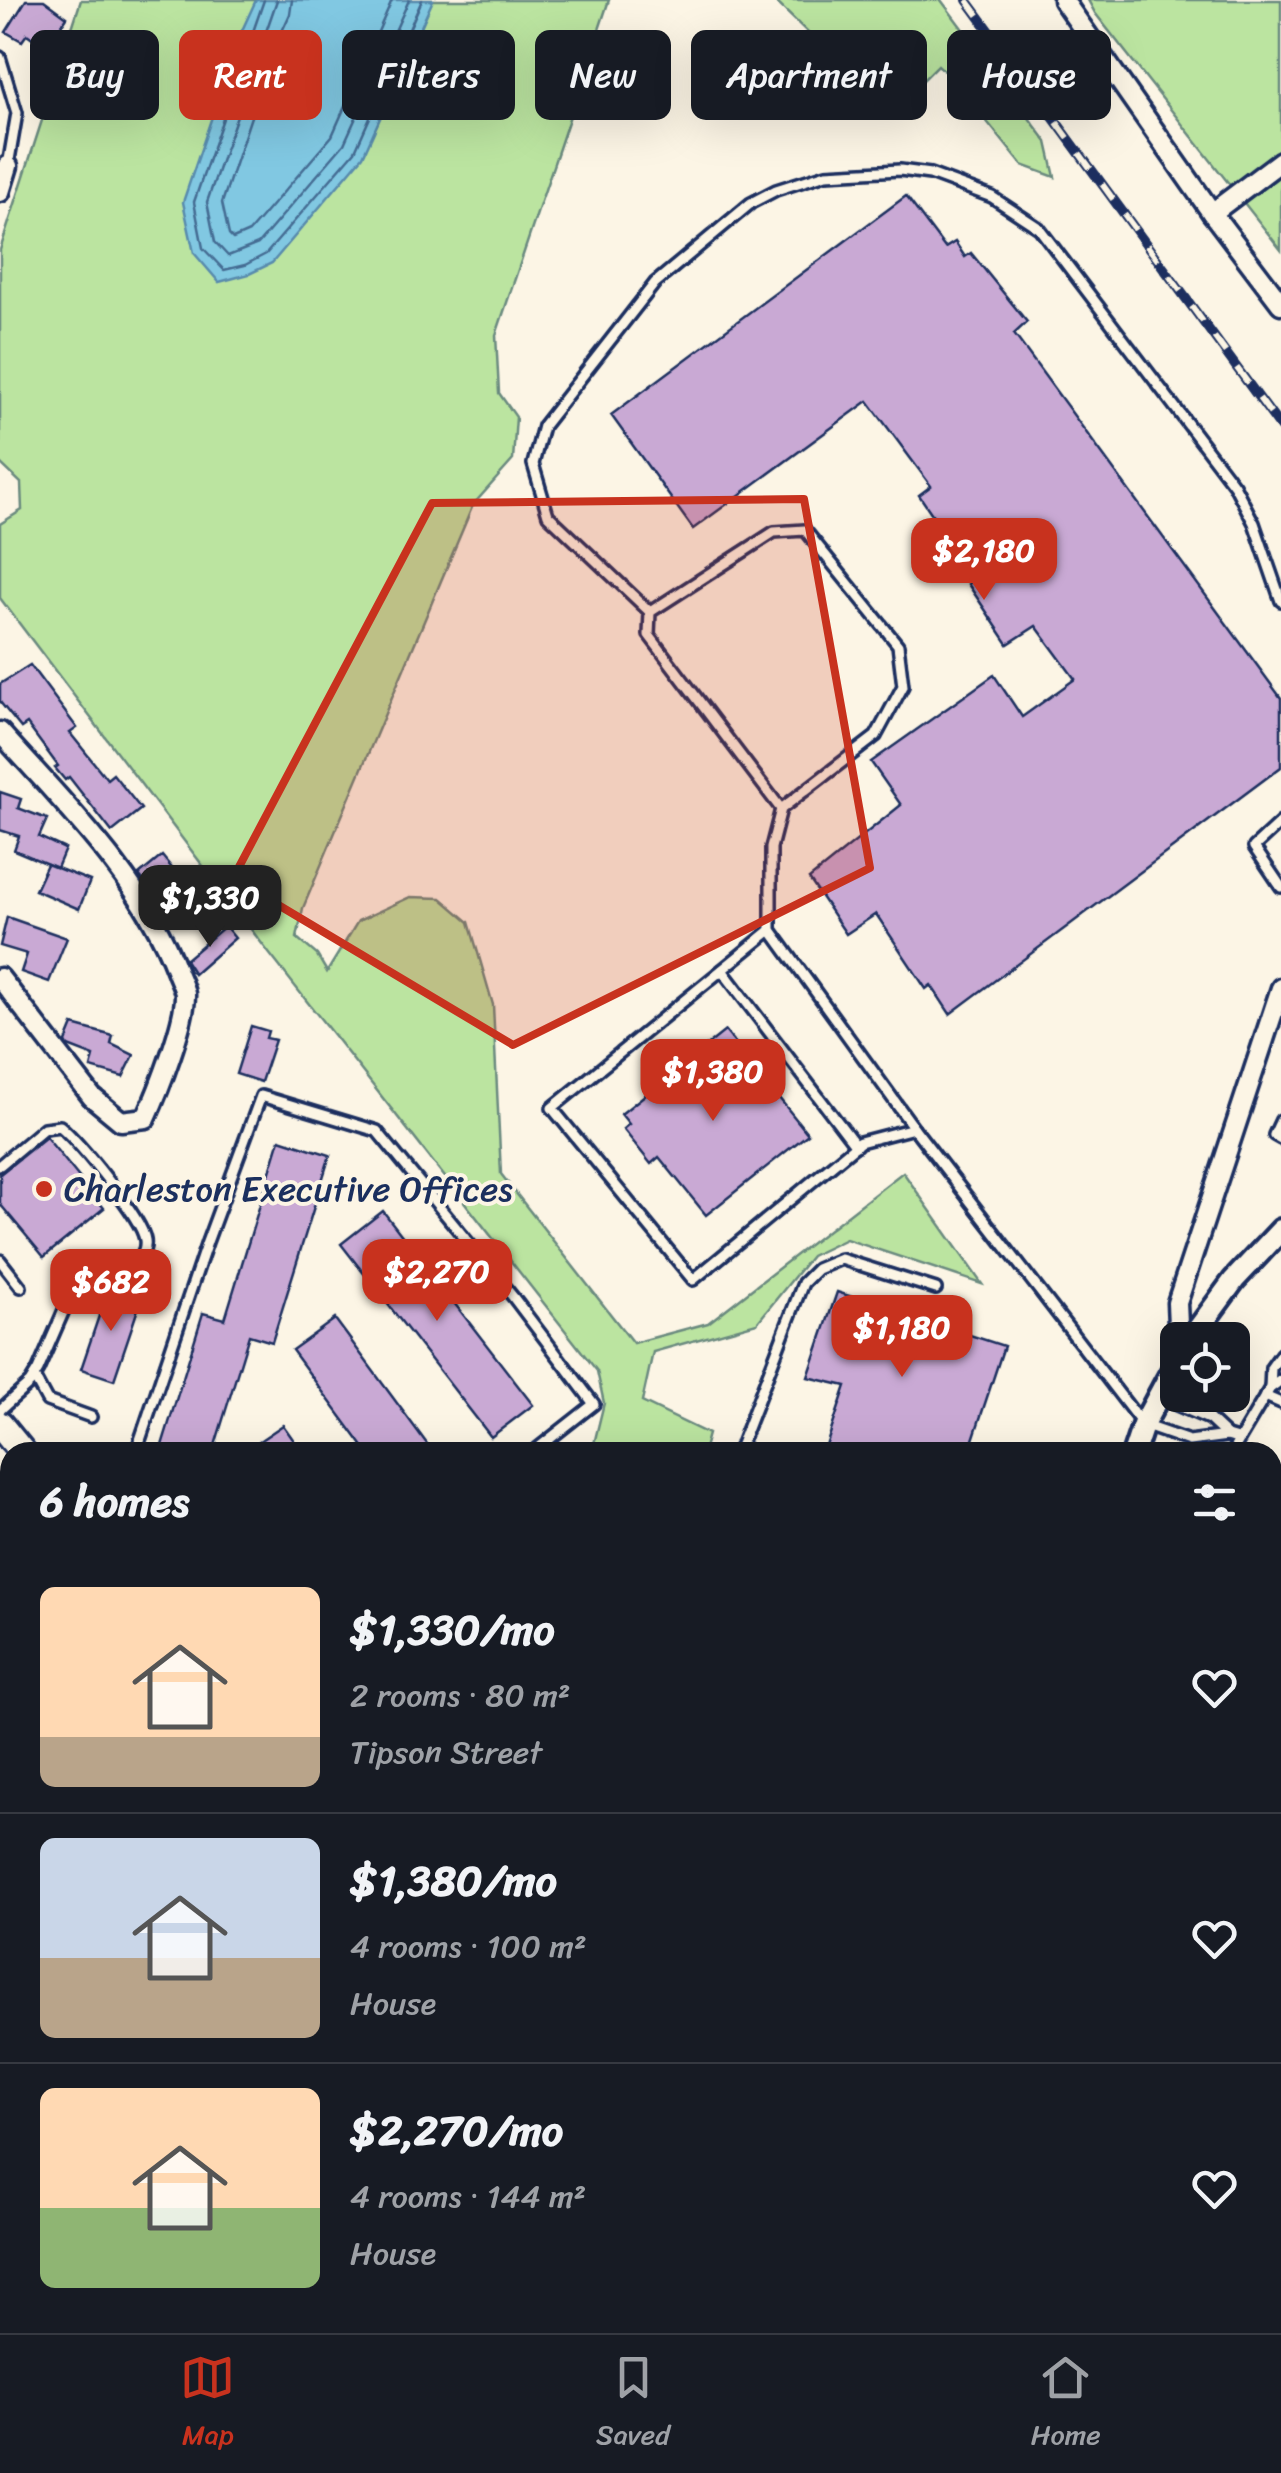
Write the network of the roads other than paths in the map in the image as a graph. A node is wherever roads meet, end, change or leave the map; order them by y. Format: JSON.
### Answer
{"nodes":[{"id":1,"x":1066,"y":2,"type":"edge"},
{"id":2,"x":0,"y":57,"type":"edge"},
{"id":3,"x":1281,"y":160,"type":"edge"},
{"id":4,"x":8,"y":166,"type":"joint"},
{"id":5,"x":0,"y":192,"type":"edge"},
{"id":6,"x":1212,"y":213,"type":"junction"},
{"id":7,"x":1281,"y":304,"type":"edge"},
{"id":8,"x":1281,"y":601,"type":"edge"},
{"id":9,"x":650,"y":612,"type":"junction"},
{"id":10,"x":0,"y":732,"type":"edge"},
{"id":11,"x":781,"y":810,"type":"junction"},
{"id":12,"x":1281,"y":822,"type":"edge"},
{"id":13,"x":1281,"y":887,"type":"edge"},
{"id":14,"x":771,"y":930,"type":"junction"},
{"id":15,"x":722,"y":970,"type":"junction"},
{"id":16,"x":0,"y":978,"type":"edge"},
{"id":17,"x":1280,"y":998,"type":"edge"},
{"id":18,"x":1281,"y":1120,"type":"edge"},
{"id":19,"x":914,"y":1128,"type":"junction"},
{"id":20,"x":1281,"y":1139,"type":"edge"},
{"id":21,"x":856,"y":1146,"type":"junction"},
{"id":22,"x":0,"y":1166,"type":"edge"},
{"id":23,"x":1281,"y":1230,"type":"edge"},
{"id":24,"x":0,"y":1260,"type":"edge"},
{"id":25,"x":21,"y":1286,"type":"dead end"},
{"id":26,"x":936,"y":1289,"type":"dead end"},
{"id":27,"x":1178,"y":1322,"type":"edge"},
{"id":28,"x":1202,"y":1322,"type":"edge"},
{"id":29,"x":1280,"y":1357,"type":"edge"},
{"id":30,"x":34,"y":1377,"type":"junction"},
{"id":31,"x":1281,"y":1380,"type":"edge"},
{"id":32,"x":1160,"y":1391,"type":"edge"},
{"id":33,"x":1267,"y":1392,"type":"junction"},
{"id":34,"x":1157,"y":1396,"type":"junction"},
{"id":35,"x":1281,"y":1403,"type":"edge"},
{"id":36,"x":0,"y":1410,"type":"edge"},
{"id":37,"x":92,"y":1417,"type":"dead end"},
{"id":38,"x":1144,"y":1424,"type":"junction"},
{"id":39,"x":1232,"y":1438,"type":"junction"},
{"id":40,"x":139,"y":1442,"type":"edge"},
{"id":41,"x":546,"y":1442,"type":"edge"},
{"id":42,"x":742,"y":1442,"type":"edge"},
{"id":43,"x":1138,"y":1442,"type":"edge"},
{"id":44,"x":1232,"y":1442,"type":"edge"}],
"edges":[{"from":1,"to":6,"type":"street"},
{"from":2,"to":4,"type":"lane"},
{"from":3,"to":6,"type":"street"},
{"from":4,"to":5,"type":"street"},
{"from":6,"to":7,"type":"street"},
{"from":8,"to":9,"type":"lane"},
{"from":9,"to":11,"type":"lane"},
{"from":9,"to":11,"type":"lane"},
{"from":10,"to":16,"type":"street"},
{"from":11,"to":14,"type":"lane"},
{"from":12,"to":13,"type":"lane"},
{"from":14,"to":15,"type":"lane"},
{"from":14,"to":19,"type":"lane"},
{"from":15,"to":21,"type":"lane"},
{"from":15,"to":21,"type":"lane"},
{"from":17,"to":27,"type":"street"},
{"from":18,"to":20,"type":"lane"},
{"from":19,"to":21,"type":"lane"},
{"from":19,"to":38,"type":"lane"},
{"from":22,"to":30,"type":"lane"},
{"from":23,"to":28,"type":"street"},
{"from":24,"to":25,"type":"lane"},
{"from":26,"to":42,"type":"lane"},
{"from":29,"to":33,"type":"lane"},
{"from":30,"to":36,"type":"lane"},
{"from":30,"to":37,"type":"lane"},
{"from":31,"to":33,"type":"lane"},
{"from":32,"to":34,"type":"street"},
{"from":33,"to":35,"type":"lane"},
{"from":33,"to":39,"type":"lane"},
{"from":34,"to":38,"type":"street"},
{"from":34,"to":39,"type":"lane"},
{"from":38,"to":39,"type":"lane"},
{"from":38,"to":43,"type":"street"},
{"from":39,"to":44,"type":"lane"},
{"from":40,"to":41,"type":"lane"}]}
